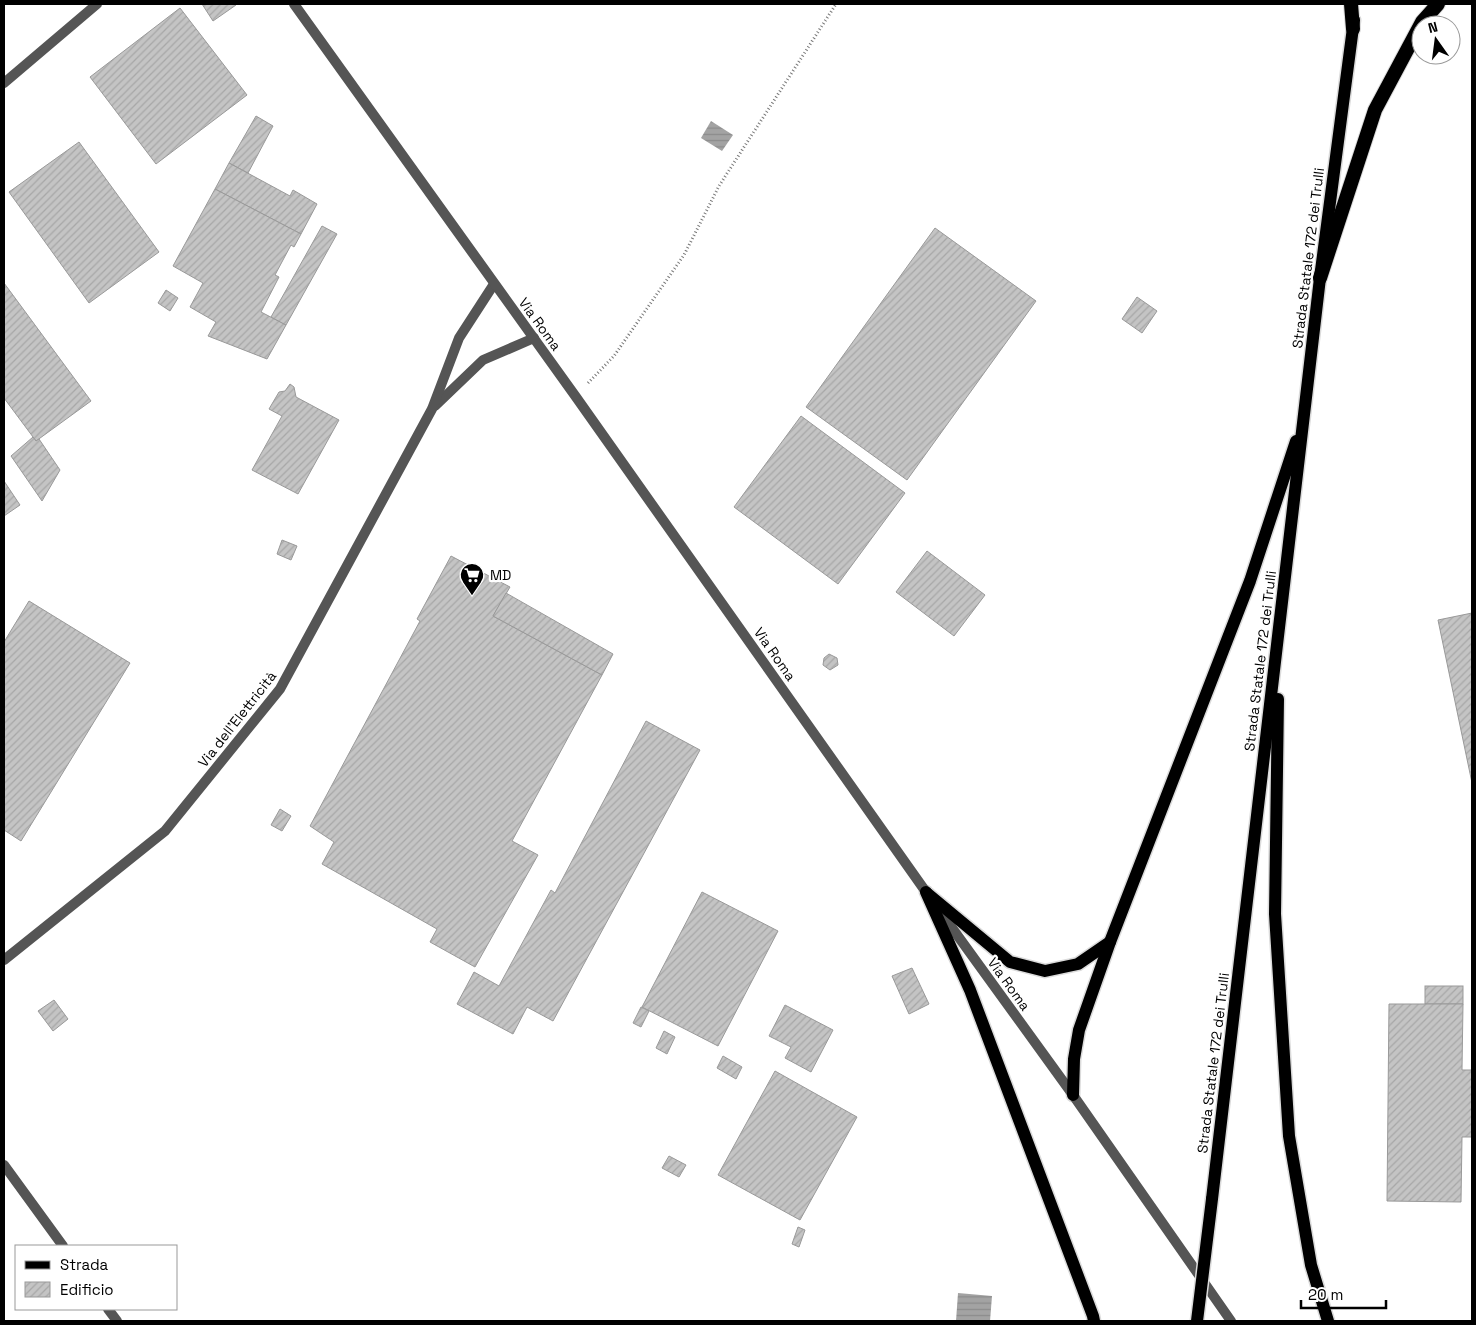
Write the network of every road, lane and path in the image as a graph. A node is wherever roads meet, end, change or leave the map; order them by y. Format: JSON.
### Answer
{"nodes":[{"id":1,"x":97,"y":4,"type":"edge"},
{"id":2,"x":294,"y":4,"type":"edge"},
{"id":3,"x":836,"y":4,"type":"edge"},
{"id":4,"x":1351,"y":4,"type":"edge"},
{"id":5,"x":1355,"y":4,"type":"edge"},
{"id":6,"x":1438,"y":4,"type":"edge"},
{"id":7,"x":1353,"y":29,"type":"junction"},
{"id":8,"x":4,"y":83,"type":"edge"},
{"id":9,"x":1320,"y":278,"type":"junction"},
{"id":10,"x":494,"y":284,"type":"junction"},
{"id":11,"x":534,"y":338,"type":"junction"},
{"id":12,"x":576,"y":397,"type":"junction"},
{"id":13,"x":432,"y":409,"type":"junction"},
{"id":14,"x":1304,"y":415,"type":"junction"},
{"id":15,"x":1279,"y":631,"type":"junction"},
{"id":16,"x":926,"y":892,"type":"junction"},
{"id":17,"x":1110,"y":942,"type":"junction"},
{"id":18,"x":4,"y":960,"type":"edge"},
{"id":19,"x":1073,"y":1095,"type":"junction"},
{"id":20,"x":4,"y":1165,"type":"edge"},
{"id":21,"x":62,"y":1245,"type":"edge"},
{"id":22,"x":109,"y":1310,"type":"edge"},
{"id":23,"x":117,"y":1321,"type":"edge"},
{"id":24,"x":1094,"y":1321,"type":"edge"},
{"id":25,"x":1198,"y":1321,"type":"edge"},
{"id":26,"x":1231,"y":1321,"type":"edge"},
{"id":27,"x":1328,"y":1321,"type":"edge"}],
"edges":[{"from":1,"to":8,"type":"street"},
{"from":2,"to":10,"type":"street","name":"Via Roma"},
{"from":3,"to":12,"type":"path"},
{"from":4,"to":7,"type":"highway"},
{"from":5,"to":7,"type":"main road","name":"Strada Statale 172 dei Trulli"},
{"from":6,"to":9,"type":"highway"},
{"from":7,"to":9,"type":"main road","name":"Strada Statale 172 dei Trulli"},
{"from":9,"to":14,"type":"main road","name":"Strada Statale 172 dei Trulli"},
{"from":10,"to":11,"type":"street","name":"Via Roma"},
{"from":10,"to":13,"type":"street","name":"Via dell'Elettricità"},
{"from":11,"to":12,"type":"street","name":"Via Roma"},
{"from":11,"to":13,"type":"street","name":"Via dell'Elettricità"},
{"from":12,"to":16,"type":"street","name":"Via Roma"},
{"from":13,"to":18,"type":"street","name":"Via dell'Elettricità"},
{"from":14,"to":15,"type":"main road","name":"Strada Statale 172 dei Trulli"},
{"from":14,"to":17,"type":"main road"},
{"from":15,"to":25,"type":"main road","name":"Strada Statale 172 dei Trulli","bridge":true},
{"from":15,"to":27,"type":"main road"},
{"from":16,"to":17,"type":"main road"},
{"from":16,"to":19,"type":"street","name":"Via Roma"},
{"from":16,"to":24,"type":"main road"},
{"from":17,"to":19,"type":"main road"},
{"from":19,"to":26,"type":"street","name":"Via Roma"},
{"from":20,"to":21,"type":"street"},
{"from":22,"to":23,"type":"street"}]}
